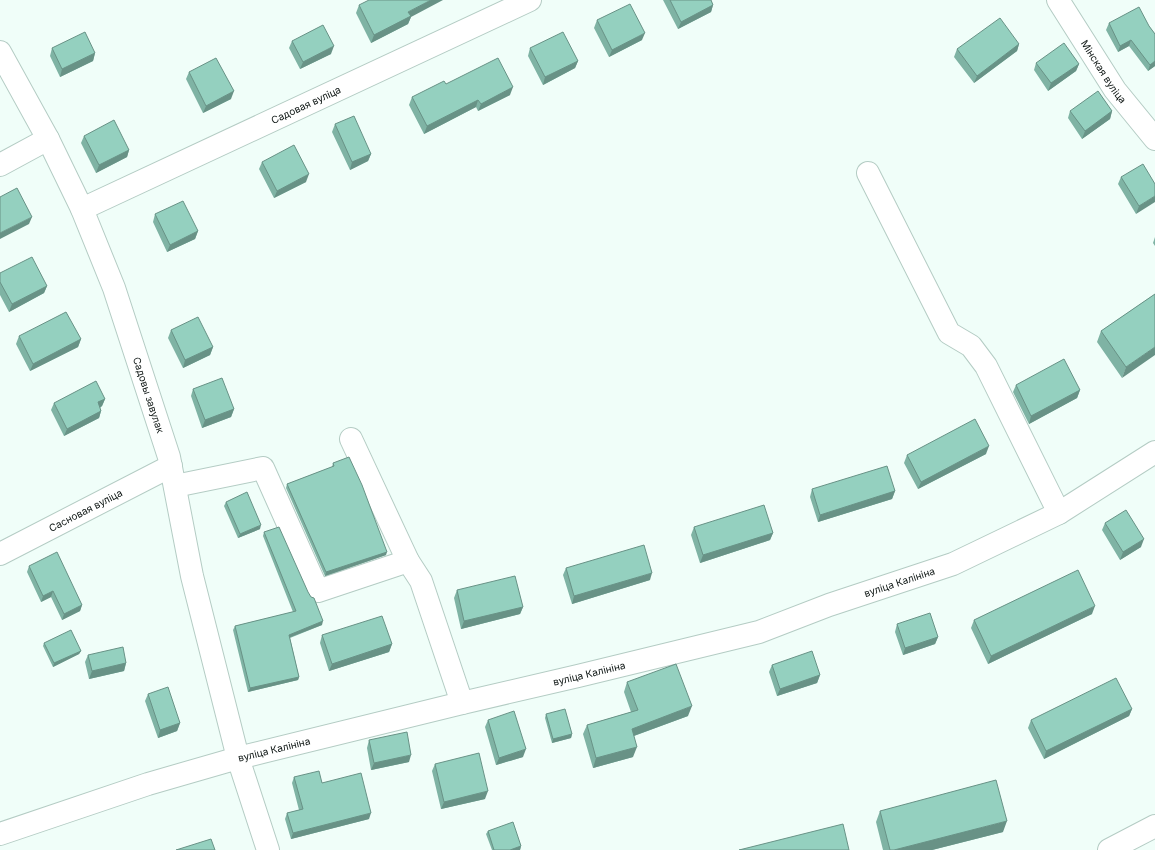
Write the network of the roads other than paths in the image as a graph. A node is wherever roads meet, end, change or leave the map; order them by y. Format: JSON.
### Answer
{"nodes":[{"id":1,"x":530,"y":0,"type":"edge"},
{"id":2,"x":1058,"y":0,"type":"edge"},
{"id":3,"x":0,"y":52,"type":"edge"},
{"id":4,"x":48,"y":139,"type":"junction"},
{"id":5,"x":1155,"y":139,"type":"edge"},
{"id":6,"x":0,"y":165,"type":"edge"},
{"id":7,"x":868,"y":173,"type":"dead end"},
{"id":8,"x":82,"y":209,"type":"junction"},
{"id":9,"x":351,"y":440,"type":"dead end"},
{"id":10,"x":1155,"y":452,"type":"edge"},
{"id":11,"x":173,"y":476,"type":"junction"},
{"id":12,"x":1059,"y":513,"type":"junction"},
{"id":13,"x":0,"y":554,"type":"edge"},
{"id":14,"x":408,"y":560,"type":"junction"},
{"id":15,"x":462,"y":703,"type":"junction"},
{"id":16,"x":238,"y":758,"type":"junction"},
{"id":17,"x":1155,"y":826,"type":"edge"},
{"id":18,"x":0,"y":834,"type":"edge"},
{"id":19,"x":268,"y":850,"type":"edge"},
{"id":20,"x":1109,"y":850,"type":"edge"}],
"edges":[{"from":1,"to":8,"type":"street","name":"Садовая вуліца"},
{"from":2,"to":5,"type":"street","name":"Мінская вуліца"},
{"from":3,"to":4,"type":"street","name":"Садовы завулак"},
{"from":4,"to":6,"type":"street"},
{"from":4,"to":8,"type":"street","name":"Садовы завулак"},
{"from":7,"to":12,"type":"street"},
{"from":8,"to":11,"type":"street","name":"Садовы завулак"},
{"from":9,"to":14,"type":"street"},
{"from":10,"to":12,"type":"street","name":"вуліца Калініна"},
{"from":11,"to":13,"type":"street","name":"Сасновая вуліца"},
{"from":11,"to":14,"type":"street","name":"Сасновая вуліца"},
{"from":11,"to":16,"type":"street","name":"Садовы завулак"},
{"from":12,"to":15,"type":"street","name":"вуліца Калініна"},
{"from":14,"to":15,"type":"street"},
{"from":15,"to":16,"type":"street","name":"вуліца Калініна"},
{"from":16,"to":18,"type":"street","name":"вуліца Калініна"},
{"from":16,"to":19,"type":"street","name":"Садовы завулак"},
{"from":17,"to":20,"type":"street"}]}
